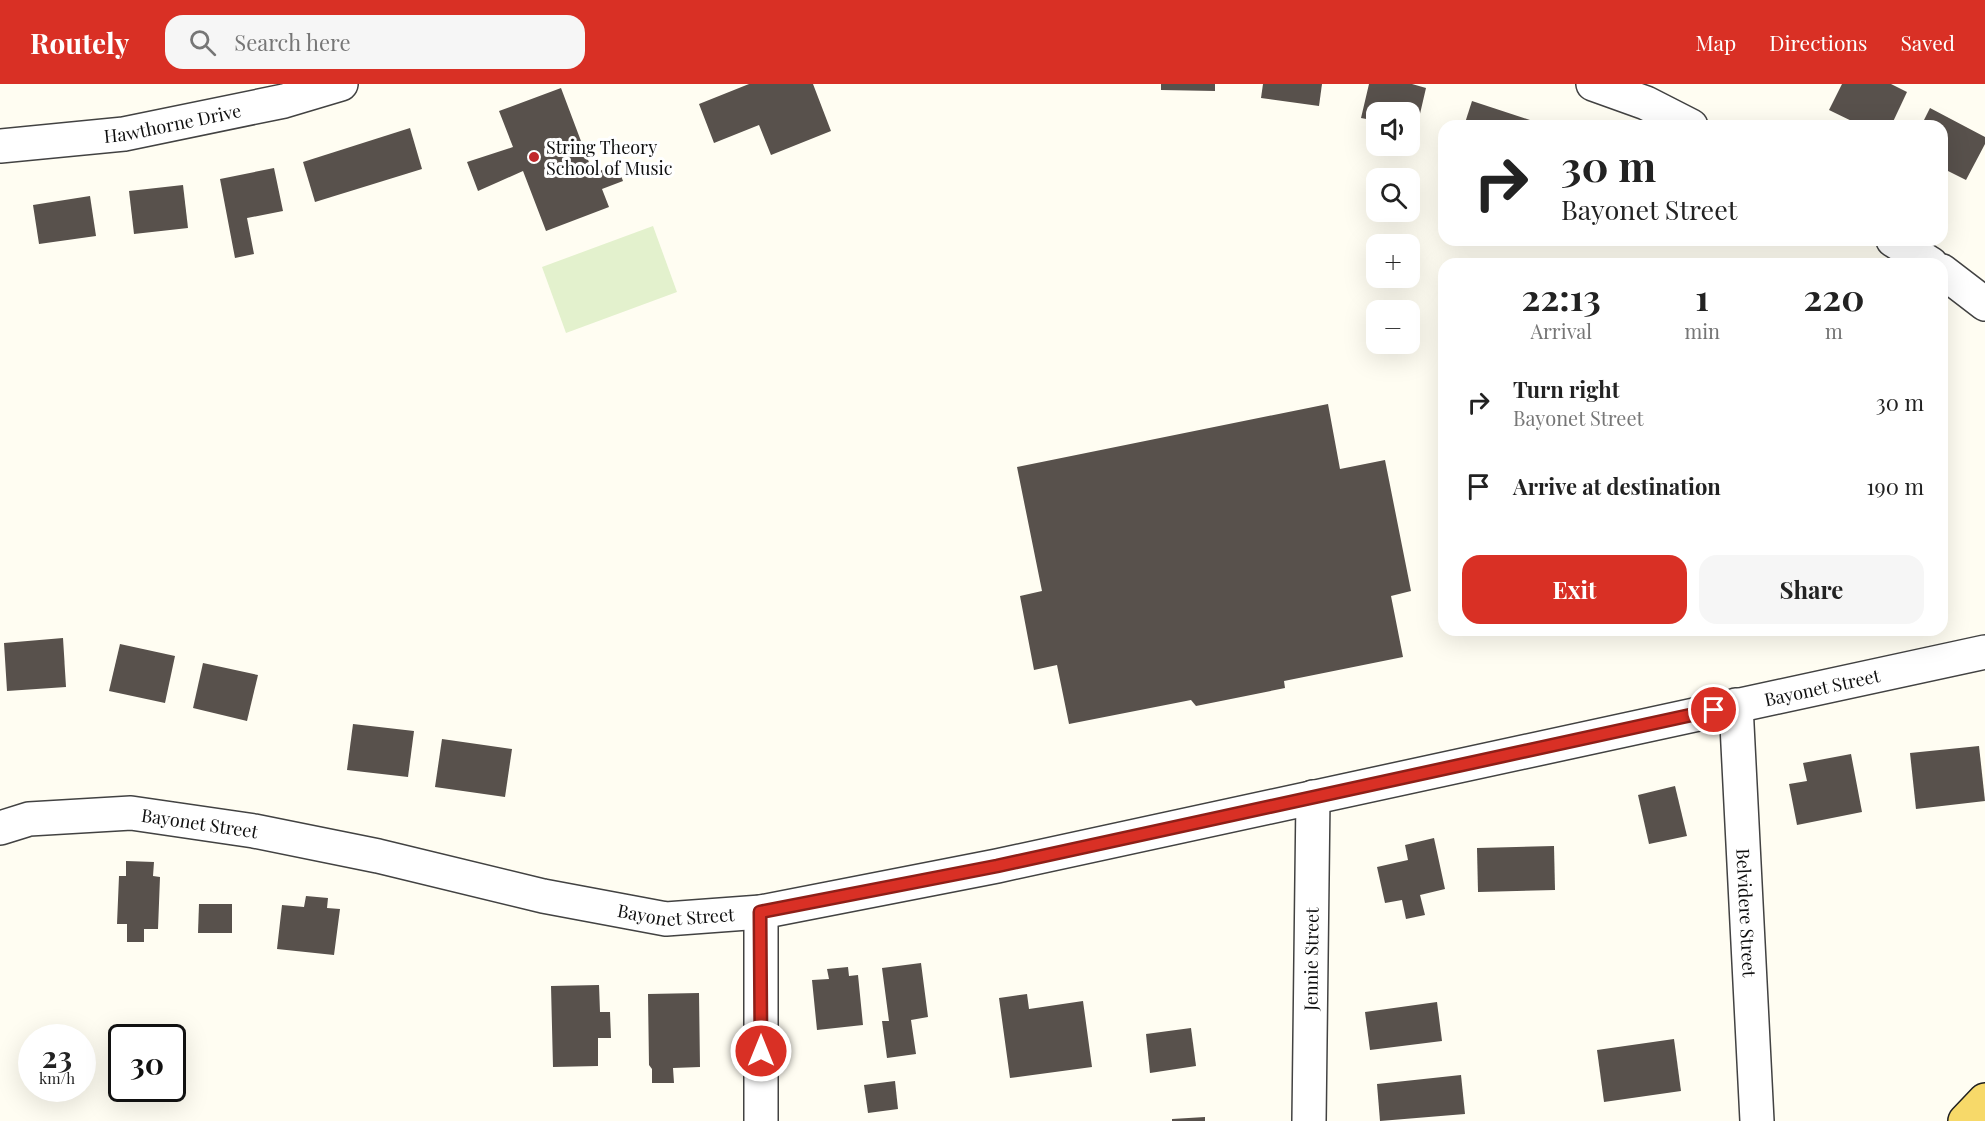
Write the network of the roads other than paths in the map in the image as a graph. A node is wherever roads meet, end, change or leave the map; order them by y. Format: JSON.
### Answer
{"nodes":[{"id":1,"x":341,"y":84,"type":"edge"},
{"id":2,"x":1593,"y":84,"type":"edge"},
{"id":3,"x":1679,"y":120,"type":"edge"},
{"id":4,"x":0,"y":146,"type":"edge"},
{"id":5,"x":1902,"y":246,"type":"edge"},
{"id":6,"x":1922,"y":258,"type":"edge"},
{"id":7,"x":1948,"y":276,"type":"edge"},
{"id":8,"x":1985,"y":304,"type":"edge"},
{"id":9,"x":1985,"y":652,"type":"edge"},
{"id":10,"x":1736,"y":705,"type":"junction"},
{"id":11,"x":1313,"y":797,"type":"junction"},
{"id":12,"x":0,"y":828,"type":"edge"},
{"id":13,"x":760,"y":912,"type":"junction"},
{"id":14,"x":1985,"y":1100,"type":"edge"},
{"id":15,"x":761,"y":1121,"type":"edge"},
{"id":16,"x":1309,"y":1121,"type":"edge"},
{"id":17,"x":1758,"y":1121,"type":"edge"},
{"id":18,"x":1965,"y":1121,"type":"edge"}],
"edges":[{"from":1,"to":4,"type":"street","name":"Hawthorne Drive"},
{"from":2,"to":3,"type":"street"},
{"from":5,"to":6,"type":"street"},
{"from":7,"to":8,"type":"street"},
{"from":9,"to":10,"type":"street","name":"Bayonet Street"},
{"from":10,"to":11,"type":"street","name":"Bayonet Street"},
{"from":10,"to":17,"type":"street","name":"Belvidere Street"},
{"from":11,"to":13,"type":"street","name":"Bayonet Street"},
{"from":11,"to":16,"type":"street","name":"Jennie Street"},
{"from":12,"to":13,"type":"street","name":"Bayonet Street"},
{"from":13,"to":15,"type":"street"},
{"from":14,"to":18,"type":"main road"}]}
